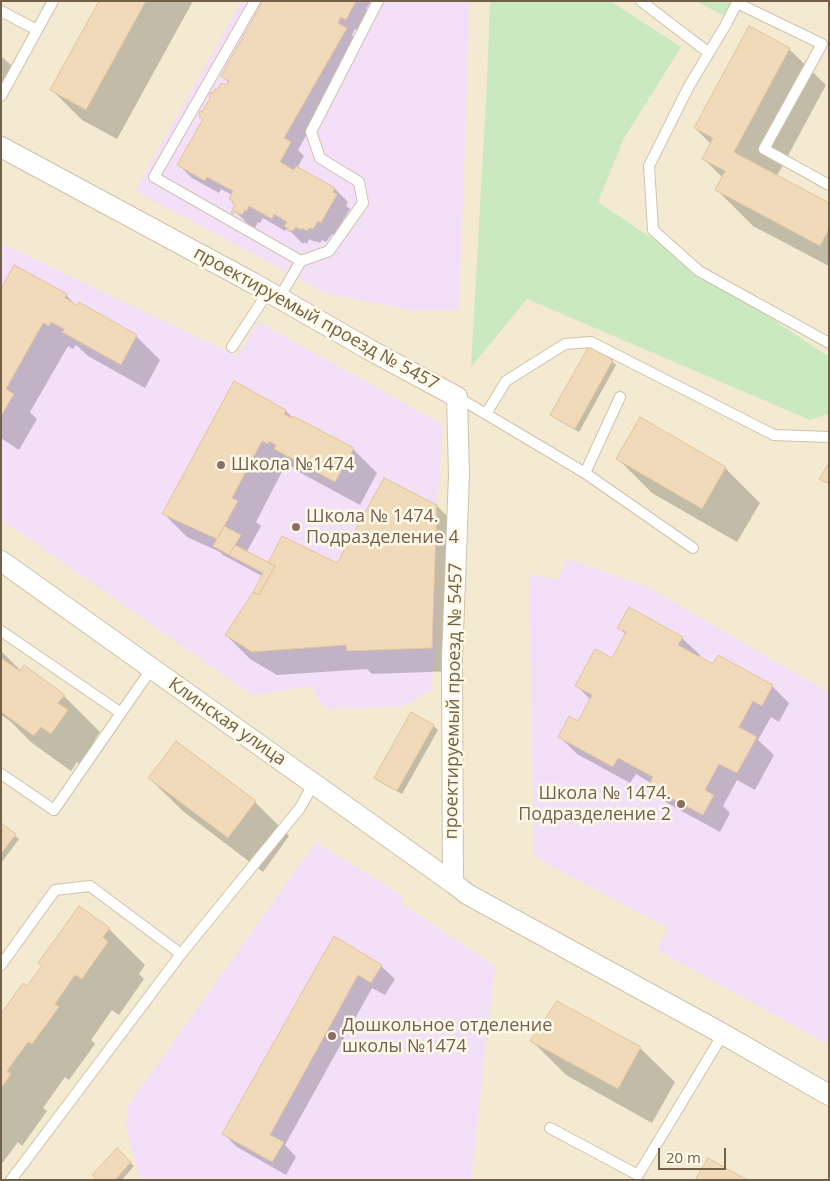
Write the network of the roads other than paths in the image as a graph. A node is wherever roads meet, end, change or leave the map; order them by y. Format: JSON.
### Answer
{"nodes":[{"id":1,"x":53,"y":1,"type":"edge"},
{"id":2,"x":255,"y":1,"type":"edge"},
{"id":3,"x":378,"y":1,"type":"edge"},
{"id":4,"x":641,"y":1,"type":"edge"},
{"id":5,"x":737,"y":2,"type":"edge"},
{"id":6,"x":1,"y":11,"type":"edge"},
{"id":7,"x":37,"y":30,"type":"junction"},
{"id":8,"x":709,"y":53,"type":"junction"},
{"id":9,"x":1,"y":96,"type":"edge"},
{"id":10,"x":1,"y":146,"type":"edge"},
{"id":11,"x":829,"y":185,"type":"edge"},
{"id":12,"x":301,"y":261,"type":"junction"},
{"id":13,"x":273,"y":295,"type":"junction"},
{"id":14,"x":829,"y":343,"type":"edge"},
{"id":15,"x":232,"y":347,"type":"dead end"},
{"id":16,"x":457,"y":397,"type":"junction"},
{"id":17,"x":620,"y":397,"type":"dead end"},
{"id":18,"x":486,"y":414,"type":"junction"},
{"id":19,"x":829,"y":437,"type":"edge"},
{"id":20,"x":585,"y":473,"type":"junction"},
{"id":21,"x":693,"y":548,"type":"dead end"},
{"id":22,"x":1,"y":561,"type":"edge"},
{"id":23,"x":1,"y":631,"type":"edge"},
{"id":24,"x":152,"y":668,"type":"junction"},
{"id":25,"x":121,"y":713,"type":"junction"},
{"id":26,"x":1,"y":774,"type":"edge"},
{"id":27,"x":314,"y":784,"type":"junction"},
{"id":28,"x":453,"y":883,"type":"junction"},
{"id":29,"x":182,"y":954,"type":"junction"},
{"id":30,"x":1,"y":965,"type":"edge"},
{"id":31,"x":723,"y":1034,"type":"junction"},
{"id":32,"x":829,"y":1095,"type":"edge"},
{"id":33,"x":550,"y":1128,"type":"dead end"},
{"id":34,"x":11,"y":1180,"type":"edge"}],
"edges":[{"from":1,"to":7,"type":"lane"},
{"from":2,"to":12,"type":"lane"},
{"from":3,"to":12,"type":"lane"},
{"from":4,"to":8,"type":"lane"},
{"from":5,"to":8,"type":"lane"},
{"from":5,"to":11,"type":"lane"},
{"from":6,"to":7,"type":"lane"},
{"from":7,"to":9,"type":"lane"},
{"from":8,"to":14,"type":"lane"},
{"from":10,"to":13,"type":"street","name":"проектируемый проезд № 5457"},
{"from":12,"to":13,"type":"lane"},
{"from":13,"to":15,"type":"lane"},
{"from":13,"to":16,"type":"street","name":"проектируемый проезд № 5457"},
{"from":16,"to":18,"type":"lane"},
{"from":16,"to":28,"type":"street","name":"проектируемый проезд № 5457"},
{"from":17,"to":20,"type":"lane"},
{"from":18,"to":19,"type":"lane"},
{"from":18,"to":20,"type":"lane"},
{"from":20,"to":21,"type":"lane"},
{"from":22,"to":24,"type":"street","name":"Клинская улица"},
{"from":23,"to":25,"type":"lane"},
{"from":24,"to":25,"type":"lane"},
{"from":24,"to":27,"type":"street","name":"Клинская улица"},
{"from":25,"to":26,"type":"lane"},
{"from":27,"to":28,"type":"street","name":"Клинская улица"},
{"from":27,"to":29,"type":"lane"},
{"from":28,"to":31,"type":"street"},
{"from":29,"to":30,"type":"lane"},
{"from":29,"to":34,"type":"lane"},
{"from":31,"to":32,"type":"street"},
{"from":31,"to":33,"type":"lane"}]}
